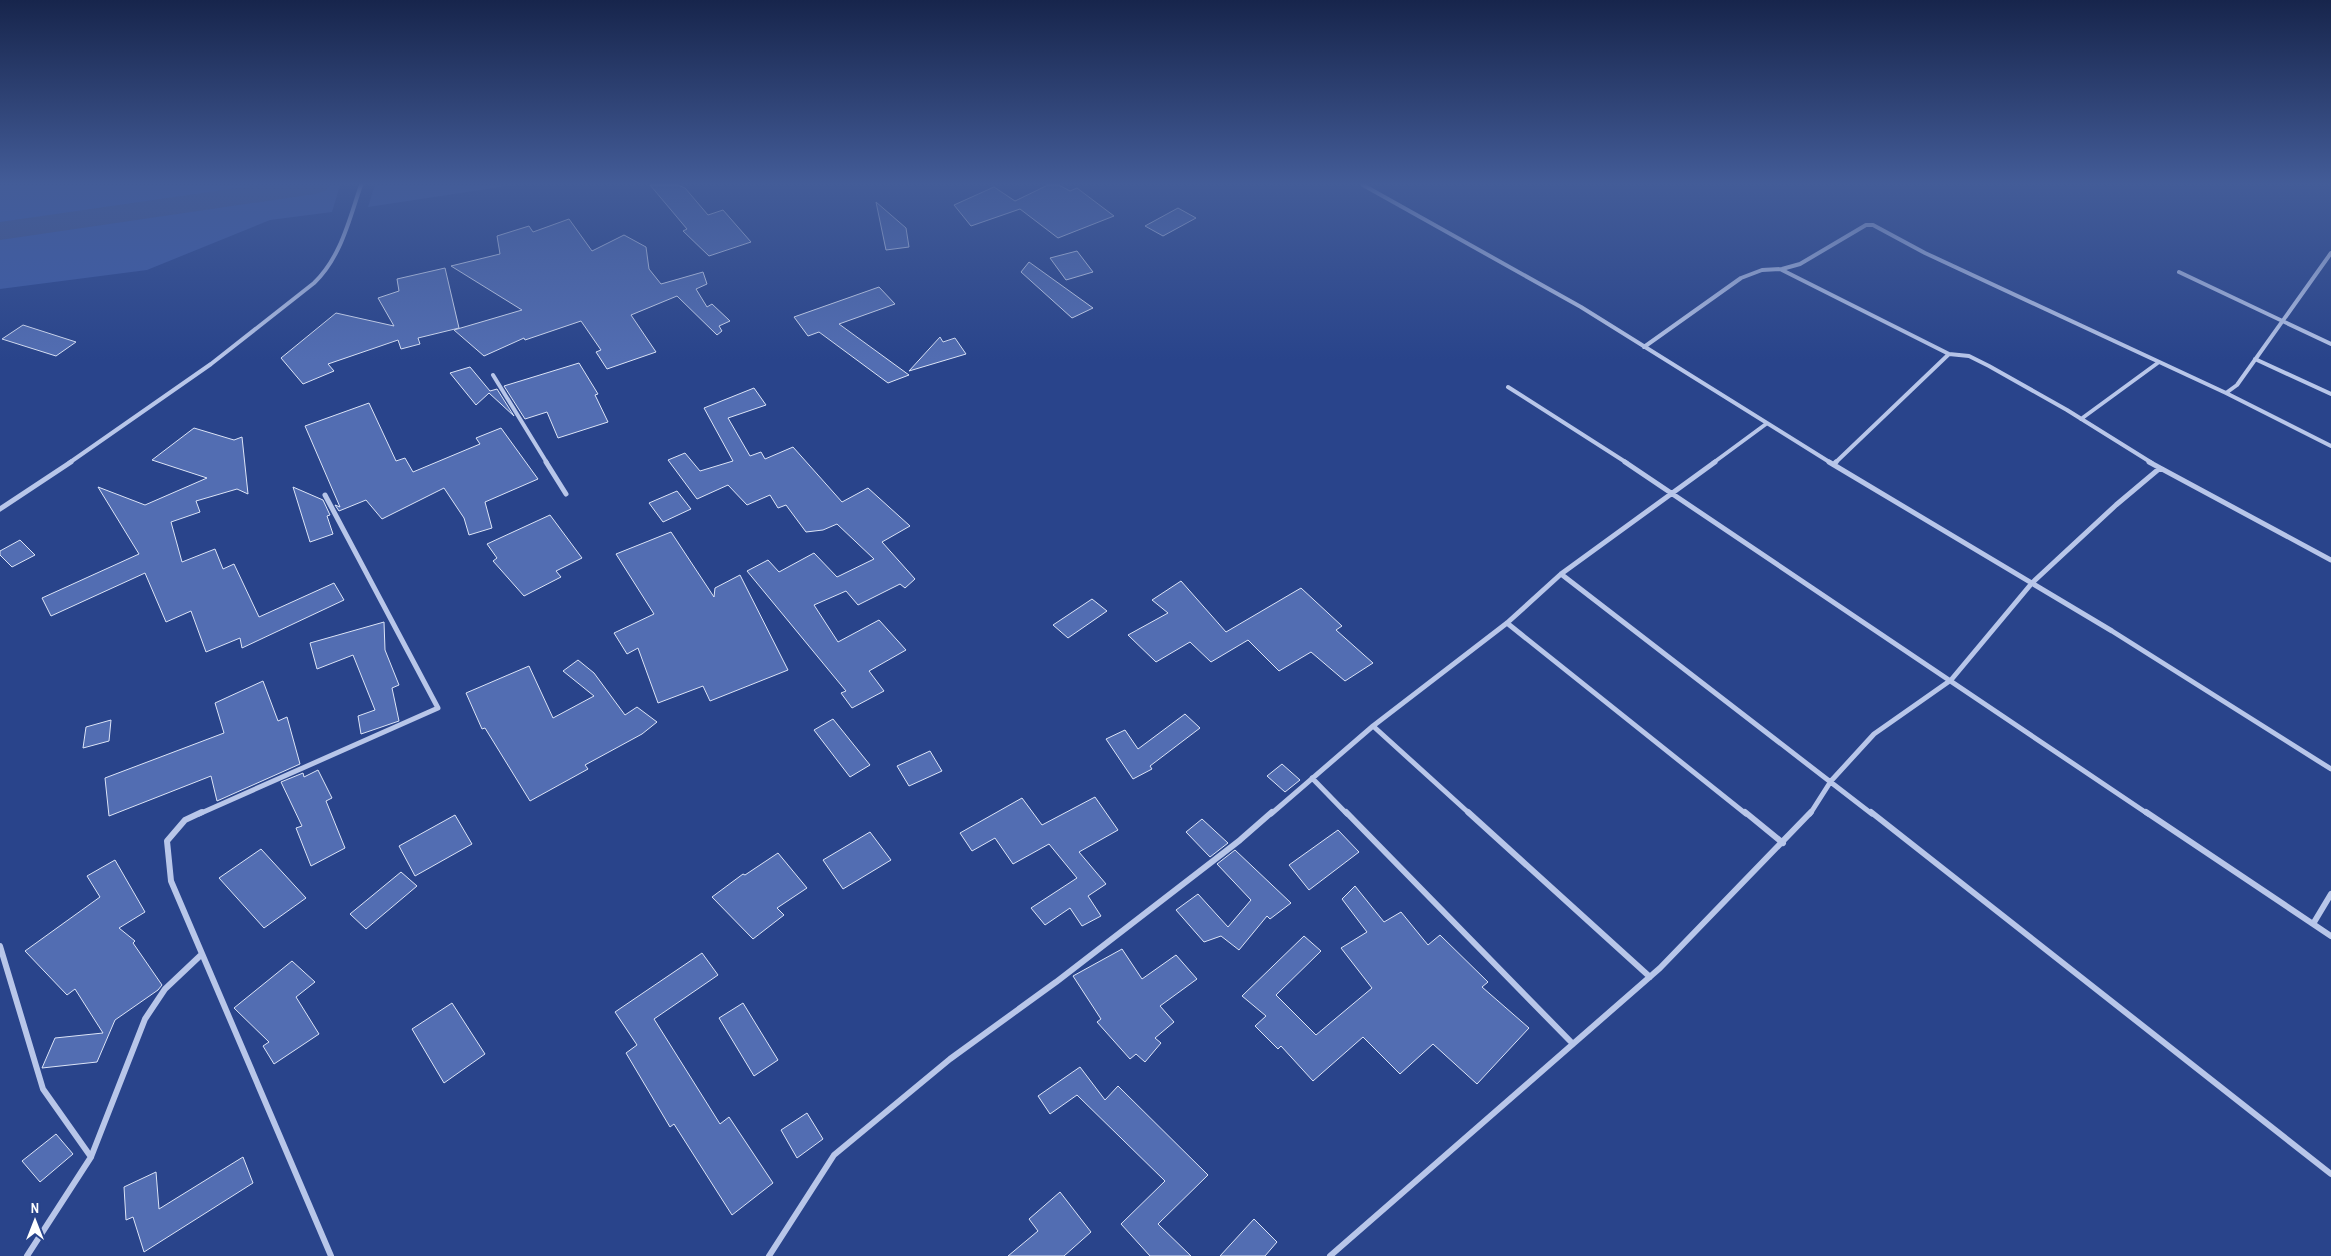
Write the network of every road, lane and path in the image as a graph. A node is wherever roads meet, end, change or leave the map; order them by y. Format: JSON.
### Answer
{"nodes":[{"id":1,"x":340,"y":244,"type":"edge"},
{"id":2,"x":1468,"y":244,"type":"edge"},
{"id":3,"x":1835,"y":244,"type":"edge"},
{"id":4,"x":1908,"y":244,"type":"edge"},
{"id":5,"x":2331,"y":253,"type":"edge"},
{"id":6,"x":1782,"y":269,"type":"junction"},
{"id":7,"x":2179,"y":272,"type":"dead end"},
{"id":8,"x":2281,"y":321,"type":"junction"},
{"id":9,"x":2331,"y":344,"type":"edge"},
{"id":10,"x":1644,"y":347,"type":"junction"},
{"id":11,"x":1949,"y":354,"type":"junction"},
{"id":12,"x":2255,"y":358,"type":"junction"},
{"id":13,"x":2159,"y":362,"type":"junction"},
{"id":14,"x":493,"y":375,"type":"dead end"},
{"id":15,"x":1508,"y":387,"type":"dead end"},
{"id":16,"x":2226,"y":393,"type":"junction"},
{"id":17,"x":2331,"y":394,"type":"edge"},
{"id":18,"x":2082,"y":419,"type":"junction"},
{"id":19,"x":1766,"y":424,"type":"junction"},
{"id":20,"x":2331,"y":446,"type":"edge"},
{"id":21,"x":1834,"y":464,"type":"junction"},
{"id":22,"x":2160,"y":468,"type":"junction"},
{"id":23,"x":1672,"y":492,"type":"junction"},
{"id":24,"x":566,"y":494,"type":"dead end"},
{"id":25,"x":325,"y":495,"type":"dead end"},
{"id":26,"x":0,"y":509,"type":"edge"},
{"id":27,"x":2331,"y":560,"type":"edge"},
{"id":28,"x":1561,"y":574,"type":"junction"},
{"id":29,"x":2032,"y":583,"type":"junction"},
{"id":30,"x":1507,"y":623,"type":"junction"},
{"id":31,"x":1951,"y":680,"type":"junction"},
{"id":32,"x":1373,"y":726,"type":"junction"},
{"id":33,"x":2331,"y":769,"type":"edge"},
{"id":34,"x":1312,"y":778,"type":"junction"},
{"id":35,"x":1831,"y":781,"type":"junction"},
{"id":36,"x":1783,"y":842,"type":"junction"},
{"id":37,"x":2331,"y":894,"type":"edge"},
{"id":38,"x":2313,"y":924,"type":"junction"},
{"id":39,"x":2331,"y":936,"type":"edge"},
{"id":40,"x":0,"y":946,"type":"edge"},
{"id":41,"x":202,"y":954,"type":"junction"},
{"id":42,"x":1650,"y":977,"type":"junction"},
{"id":43,"x":1572,"y":1044,"type":"junction"},
{"id":44,"x":91,"y":1157,"type":"junction"},
{"id":45,"x":2331,"y":1174,"type":"edge"},
{"id":46,"x":27,"y":1256,"type":"edge"},
{"id":47,"x":332,"y":1256,"type":"edge"},
{"id":48,"x":769,"y":1256,"type":"edge"},
{"id":49,"x":1330,"y":1256,"type":"edge"}],
"edges":[{"from":1,"to":26,"type":"street"},
{"from":2,"to":10,"type":"street"},
{"from":3,"to":6,"type":"street"},
{"from":4,"to":13,"type":"street"},
{"from":5,"to":8,"type":"street"},
{"from":6,"to":10,"type":"street"},
{"from":6,"to":11,"type":"street"},
{"from":7,"to":8,"type":"street"},
{"from":8,"to":9,"type":"street"},
{"from":8,"to":12,"type":"street"},
{"from":10,"to":19,"type":"street"},
{"from":11,"to":18,"type":"street"},
{"from":11,"to":21,"type":"street"},
{"from":12,"to":16,"type":"street"},
{"from":12,"to":17,"type":"street"},
{"from":13,"to":16,"type":"street"},
{"from":13,"to":18,"type":"street"},
{"from":14,"to":24,"type":"street"},
{"from":15,"to":23,"type":"street"},
{"from":16,"to":20,"type":"street"},
{"from":18,"to":22,"type":"street"},
{"from":19,"to":21,"type":"street"},
{"from":19,"to":23,"type":"street"},
{"from":21,"to":29,"type":"street"},
{"from":22,"to":27,"type":"street"},
{"from":22,"to":29,"type":"street"},
{"from":23,"to":28,"type":"street"},
{"from":23,"to":31,"type":"street"},
{"from":25,"to":41,"type":"street"},
{"from":28,"to":30,"type":"street"},
{"from":28,"to":35,"type":"street"},
{"from":29,"to":31,"type":"street"},
{"from":29,"to":33,"type":"street"},
{"from":30,"to":32,"type":"street"},
{"from":30,"to":36,"type":"street"},
{"from":31,"to":35,"type":"street"},
{"from":31,"to":38,"type":"street"},
{"from":32,"to":34,"type":"street"},
{"from":32,"to":42,"type":"street"},
{"from":34,"to":43,"type":"street"},
{"from":34,"to":48,"type":"street"},
{"from":35,"to":36,"type":"street"},
{"from":35,"to":45,"type":"street"},
{"from":36,"to":42,"type":"street"},
{"from":37,"to":38,"type":"street"},
{"from":38,"to":39,"type":"street"},
{"from":40,"to":44,"type":"street"},
{"from":41,"to":44,"type":"street"},
{"from":41,"to":47,"type":"street"},
{"from":42,"to":43,"type":"street"},
{"from":43,"to":49,"type":"street"},
{"from":44,"to":46,"type":"street"}]}
